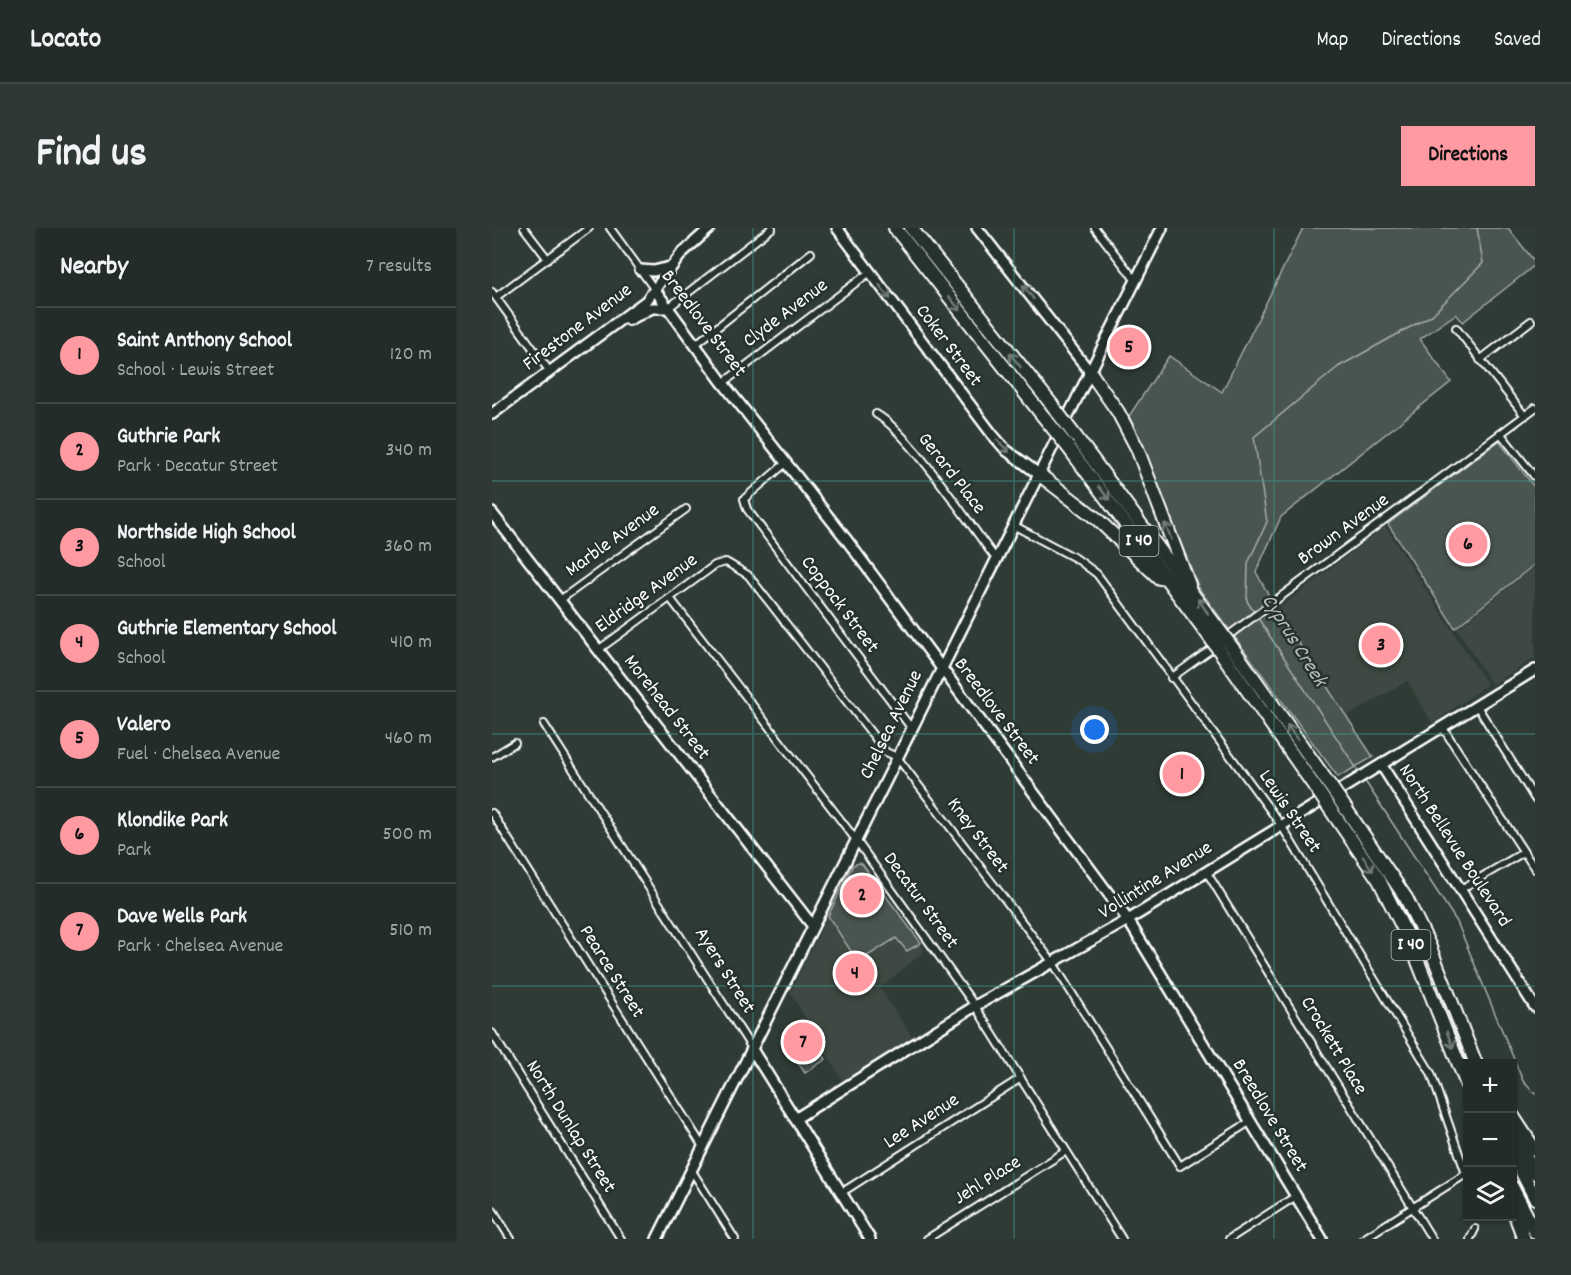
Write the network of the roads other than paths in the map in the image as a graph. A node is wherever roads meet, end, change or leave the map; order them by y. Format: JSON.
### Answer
{"nodes":[{"id":1,"x":524,"y":228,"type":"edge"},
{"id":2,"x":589,"y":228,"type":"edge"},
{"id":3,"x":610,"y":228,"type":"edge"},
{"id":4,"x":710,"y":228,"type":"edge"},
{"id":5,"x":772,"y":228,"type":"edge"},
{"id":6,"x":837,"y":228,"type":"edge"},
{"id":7,"x":895,"y":228,"type":"edge"},
{"id":8,"x":911,"y":228,"type":"edge"},
{"id":9,"x":977,"y":228,"type":"edge"},
{"id":10,"x":1095,"y":228,"type":"edge"},
{"id":11,"x":1162,"y":228,"type":"edge"},
{"id":12,"x":811,"y":254,"type":"dead end"},
{"id":13,"x":547,"y":258,"type":"junction"},
{"id":14,"x":670,"y":267,"type":"junction"},
{"id":15,"x":640,"y":270,"type":"junction"},
{"id":16,"x":870,"y":272,"type":"junction"},
{"id":17,"x":1136,"y":281,"type":"junction"},
{"id":18,"x":655,"y":290,"type":"junction"},
{"id":19,"x":494,"y":295,"type":"edge"},
{"id":20,"x":668,"y":308,"type":"junction"},
{"id":21,"x":621,"y":320,"type":"junction"},
{"id":22,"x":1531,"y":321,"type":"dead end"},
{"id":23,"x":1455,"y":328,"type":"dead end"},
{"id":24,"x":696,"y":344,"type":"junction"},
{"id":25,"x":1480,"y":360,"type":"junction"},
{"id":26,"x":550,"y":372,"type":"junction"},
{"id":27,"x":1090,"y":372,"type":"junction"},
{"id":28,"x":723,"y":383,"type":"junction"},
{"id":29,"x":1535,"y":408,"type":"edge"},
{"id":30,"x":492,"y":414,"type":"edge"},
{"id":31,"x":876,"y":414,"type":"dead end"},
{"id":32,"x":1525,"y":416,"type":"junction"},
{"id":33,"x":1501,"y":434,"type":"junction"},
{"id":34,"x":787,"y":462,"type":"junction"},
{"id":35,"x":1040,"y":475,"type":"junction"},
{"id":36,"x":1535,"y":477,"type":"edge"},
{"id":37,"x":686,"y":509,"type":"dead end"},
{"id":38,"x":492,"y":513,"type":"edge"},
{"id":39,"x":1013,"y":525,"type":"junction"},
{"id":40,"x":996,"y":559,"type":"junction"},
{"id":41,"x":715,"y":565,"type":"joint"},
{"id":42,"x":1189,"y":585,"type":"junction"},
{"id":43,"x":669,"y":598,"type":"junction"},
{"id":44,"x":560,"y":600,"type":"junction"},
{"id":45,"x":1199,"y":622,"type":"junction"},
{"id":46,"x":1213,"y":631,"type":"junction"},
{"id":47,"x":598,"y":650,"type":"junction"},
{"id":48,"x":940,"y":667,"type":"junction"},
{"id":49,"x":1534,"y":673,"type":"edge"},
{"id":50,"x":1171,"y":678,"type":"junction"},
{"id":51,"x":1477,"y":706,"type":"junction"},
{"id":52,"x":544,"y":724,"type":"dead end"},
{"id":53,"x":1443,"y":728,"type":"junction"},
{"id":54,"x":912,"y":729,"type":"junction"},
{"id":55,"x":515,"y":743,"type":"dead end"},
{"id":56,"x":492,"y":757,"type":"edge"},
{"id":57,"x":897,"y":758,"type":"junction"},
{"id":58,"x":1382,"y":766,"type":"junction"},
{"id":59,"x":1320,"y":784,"type":"junction"},
{"id":60,"x":1535,"y":799,"type":"edge"},
{"id":61,"x":493,"y":815,"type":"edge"},
{"id":62,"x":1281,"y":825,"type":"junction"},
{"id":63,"x":856,"y":840,"type":"junction"},
{"id":64,"x":1524,"y":852,"type":"junction"},
{"id":65,"x":1535,"y":869,"type":"edge"},
{"id":66,"x":1206,"y":871,"type":"junction"},
{"id":67,"x":1461,"y":889,"type":"junction"},
{"id":68,"x":1128,"y":920,"type":"junction"},
{"id":69,"x":812,"y":925,"type":"junction"},
{"id":70,"x":1053,"y":963,"type":"junction"},
{"id":71,"x":1454,"y":1004,"type":"junction"},
{"id":72,"x":975,"y":1006,"type":"junction"},
{"id":73,"x":1535,"y":1007,"type":"edge"},
{"id":74,"x":492,"y":1033,"type":"edge"},
{"id":75,"x":753,"y":1051,"type":"junction"},
{"id":76,"x":1475,"y":1059,"type":"edge"},
{"id":77,"x":1482,"y":1059,"type":"edge"},
{"id":78,"x":1463,"y":1075,"type":"edge"},
{"id":79,"x":1021,"y":1078,"type":"junction"},
{"id":80,"x":795,"y":1119,"type":"junction"},
{"id":81,"x":1251,"y":1121,"type":"junction"},
{"id":82,"x":1517,"y":1123,"type":"edge"},
{"id":83,"x":1517,"y":1142,"type":"edge"},
{"id":84,"x":703,"y":1147,"type":"junction"},
{"id":85,"x":1066,"y":1150,"type":"junction"},
{"id":86,"x":1535,"y":1150,"type":"edge"},
{"id":87,"x":1517,"y":1163,"type":"edge"},
{"id":88,"x":692,"y":1171,"type":"junction"},
{"id":89,"x":1535,"y":1173,"type":"edge"},
{"id":90,"x":841,"y":1193,"type":"junction"},
{"id":91,"x":1517,"y":1193,"type":"edge"},
{"id":92,"x":1517,"y":1195,"type":"edge"},
{"id":93,"x":1296,"y":1196,"type":"junction"},
{"id":94,"x":1535,"y":1198,"type":"edge"},
{"id":95,"x":492,"y":1209,"type":"edge"},
{"id":96,"x":1414,"y":1209,"type":"junction"},
{"id":97,"x":1517,"y":1220,"type":"edge"},
{"id":98,"x":1535,"y":1220,"type":"edge"},
{"id":99,"x":1475,"y":1229,"type":"dead end"},
{"id":100,"x":1535,"y":1232,"type":"edge"},
{"id":101,"x":1119,"y":1238,"type":"edge"},
{"id":102,"x":511,"y":1239,"type":"edge"},
{"id":103,"x":621,"y":1239,"type":"edge"},
{"id":104,"x":657,"y":1239,"type":"edge"},
{"id":105,"x":735,"y":1239,"type":"edge"},
{"id":106,"x":870,"y":1239,"type":"edge"},
{"id":107,"x":927,"y":1239,"type":"edge"},
{"id":108,"x":1228,"y":1239,"type":"edge"},
{"id":109,"x":1322,"y":1239,"type":"edge"},
{"id":110,"x":1363,"y":1239,"type":"edge"},
{"id":111,"x":1432,"y":1239,"type":"edge"},
{"id":112,"x":1470,"y":1239,"type":"edge"},
{"id":113,"x":1524,"y":1239,"type":"edge"}],
"edges":[{"from":1,"to":13,"type":"street"},
{"from":2,"to":13,"type":"street"},
{"from":3,"to":15,"type":"street","name":"Breedlove Street"},
{"from":4,"to":14,"type":"street","name":"Firestone Avenue"},
{"from":5,"to":20,"type":"street"},
{"from":6,"to":16,"type":"street","name":"Coker Street"},
{"from":7,"to":45,"type":"highway","number":"I 40","one_way":true,"bridge":true},
{"from":42,"to":8,"type":"highway","number":"I 40","one_way":true,"bridge":true},
{"from":27,"to":9,"type":"street","one_way":true},
{"from":10,"to":17,"type":"street"},
{"from":11,"to":17,"type":"street","name":"Chelsea Avenue"},
{"from":12,"to":24,"type":"street"},
{"from":13,"to":19,"type":"street"},
{"from":14,"to":15,"type":"street"},
{"from":14,"to":18,"type":"street","name":"Firestone Avenue"},
{"from":15,"to":18,"type":"street","name":"Breedlove Street"},
{"from":16,"to":28,"type":"street","name":"Clyde Avenue"},
{"from":16,"to":35,"type":"street","name":"Coker Street","one_way":true},
{"from":17,"to":27,"type":"street","name":"Chelsea Avenue"},
{"from":18,"to":20,"type":"street","name":"Breedlove Street"},
{"from":18,"to":21,"type":"street","name":"Firestone Avenue"},
{"from":19,"to":26,"type":"street"},
{"from":20,"to":21,"type":"street"},
{"from":20,"to":24,"type":"street","name":"Breedlove Street"},
{"from":21,"to":26,"type":"street","name":"Firestone Avenue"},
{"from":22,"to":25,"type":"street"},
{"from":23,"to":25,"type":"street"},
{"from":24,"to":28,"type":"street","name":"Breedlove Street"},
{"from":25,"to":32,"type":"street"},
{"from":26,"to":30,"type":"street","name":"Firestone Avenue"},
{"from":27,"to":35,"type":"street","name":"Chelsea Avenue"},
{"from":42,"to":27,"type":"highway","one_way":true},
{"from":28,"to":34,"type":"street","name":"Breedlove Street"},
{"from":29,"to":32,"type":"street","name":"Brown Avenue"},
{"from":31,"to":40,"type":"street","name":"Gerard Place"},
{"from":32,"to":33,"type":"street","name":"Brown Avenue"},
{"from":33,"to":36,"type":"street"},
{"from":33,"to":50,"type":"street","name":"Brown Avenue"},
{"from":34,"to":48,"type":"street","name":"Breedlove Street"},
{"from":34,"to":54,"type":"street","name":"Coppock Street"},
{"from":35,"to":39,"type":"street","name":"Chelsea Avenue"},
{"from":35,"to":45,"type":"highway"},
{"from":37,"to":44,"type":"street","name":"Marble Avenue"},
{"from":38,"to":44,"type":"street","name":"Morehead Street"},
{"from":39,"to":40,"type":"street","name":"Chelsea Avenue"},
{"from":39,"to":50,"type":"street","name":"Lewis Street"},
{"from":40,"to":48,"type":"street","name":"Chelsea Avenue"},
{"from":41,"to":43,"type":"street","name":"Eldridge Avenue"},
{"from":41,"to":57,"type":"street","name":"Kney Street"},
{"from":46,"to":42,"type":"highway","number":"I 40","one_way":true},
{"from":43,"to":47,"type":"street","name":"Eldridge Avenue"},
{"from":43,"to":63,"type":"street","name":"Decatur Street"},
{"from":44,"to":47,"type":"street","name":"Morehead Street"},
{"from":45,"to":46,"type":"highway","number":"I 40"},
{"from":46,"to":59,"type":"highway","number":"I 40","bridge":true},
{"from":47,"to":69,"type":"street","name":"Morehead Street"},
{"from":48,"to":54,"type":"street","name":"Chelsea Avenue"},
{"from":48,"to":68,"type":"street","name":"Breedlove Street"},
{"from":49,"to":51,"type":"street","name":"Vollintine Avenue"},
{"from":50,"to":62,"type":"street","name":"Lewis Street"},
{"from":51,"to":53,"type":"street","name":"Vollintine Avenue"},
{"from":51,"to":60,"type":"street"},
{"from":52,"to":75,"type":"street","name":"Ayers Street"},
{"from":53,"to":58,"type":"street","name":"Vollintine Avenue"},
{"from":53,"to":64,"type":"street"},
{"from":54,"to":57,"type":"street","name":"Chelsea Avenue"},
{"from":55,"to":56,"type":"street"},
{"from":57,"to":63,"type":"street","name":"Chelsea Avenue"},
{"from":57,"to":70,"type":"street","name":"Kney Street"},
{"from":58,"to":62,"type":"street","name":"Vollintine Avenue"},
{"from":58,"to":67,"type":"street","name":"North Bellevue Boulevard"},
{"from":59,"to":71,"type":"highway","number":"I 40","bridge":true},
{"from":59,"to":78,"type":"highway","number":"I 40","one_way":true,"bridge":true},
{"from":61,"to":84,"type":"street","name":"Pearce Street"},
{"from":62,"to":66,"type":"street","name":"Vollintine Avenue"},
{"from":62,"to":96,"type":"street","name":"Lewis Street"},
{"from":63,"to":69,"type":"street","name":"Chelsea Avenue"},
{"from":63,"to":72,"type":"street","name":"Decatur Street"},
{"from":64,"to":65,"type":"street"},
{"from":64,"to":67,"type":"street"},
{"from":66,"to":68,"type":"street","name":"Vollintine Avenue"},
{"from":66,"to":96,"type":"street","name":"Crockett Place"},
{"from":67,"to":73,"type":"street","name":"North Bellevue Boulevard"},
{"from":68,"to":70,"type":"street","name":"Vollintine Avenue"},
{"from":68,"to":81,"type":"street","name":"Breedlove Street"},
{"from":69,"to":75,"type":"street","name":"Chelsea Avenue"},
{"from":70,"to":72,"type":"street","name":"Vollintine Avenue"},
{"from":70,"to":81,"type":"street","name":"Kney Street"},
{"from":71,"to":76,"type":"highway","number":"I 40"},
{"from":71,"to":77,"type":"highway"},
{"from":72,"to":79,"type":"street","name":"Decatur Street"},
{"from":72,"to":80,"type":"street","name":"Vollintine Avenue"},
{"from":74,"to":103,"type":"street","name":"North Dunlap Street"},
{"from":75,"to":80,"type":"street","name":"Ayers Street"},
{"from":75,"to":84,"type":"street","name":"Chelsea Avenue"},
{"from":79,"to":85,"type":"street","name":"Decatur Street"},
{"from":79,"to":90,"type":"street","name":"Lee Avenue"},
{"from":80,"to":90,"type":"street","name":"Ayers Street"},
{"from":81,"to":93,"type":"street","name":"Breedlove Street"},
{"from":82,"to":86,"type":"highway"},
{"from":83,"to":89,"type":"highway"},
{"from":84,"to":88,"type":"street","name":"Chelsea Avenue"},
{"from":85,"to":101,"type":"street","name":"Decatur Street"},
{"from":85,"to":107,"type":"street","name":"Jehl Place"},
{"from":87,"to":94,"type":"highway"},
{"from":88,"to":104,"type":"street","name":"Chelsea Avenue"},
{"from":88,"to":105,"type":"street"},
{"from":90,"to":106,"type":"street","name":"Ayers Street"},
{"from":91,"to":98,"type":"highway"},
{"from":92,"to":100,"type":"highway"},
{"from":93,"to":108,"type":"street"},
{"from":93,"to":109,"type":"street","name":"Breedlove Street"},
{"from":95,"to":102,"type":"street"},
{"from":96,"to":110,"type":"street"},
{"from":96,"to":111,"type":"street","name":"Crockett Place"},
{"from":97,"to":113,"type":"highway"},
{"from":99,"to":112,"type":"street"}]}
